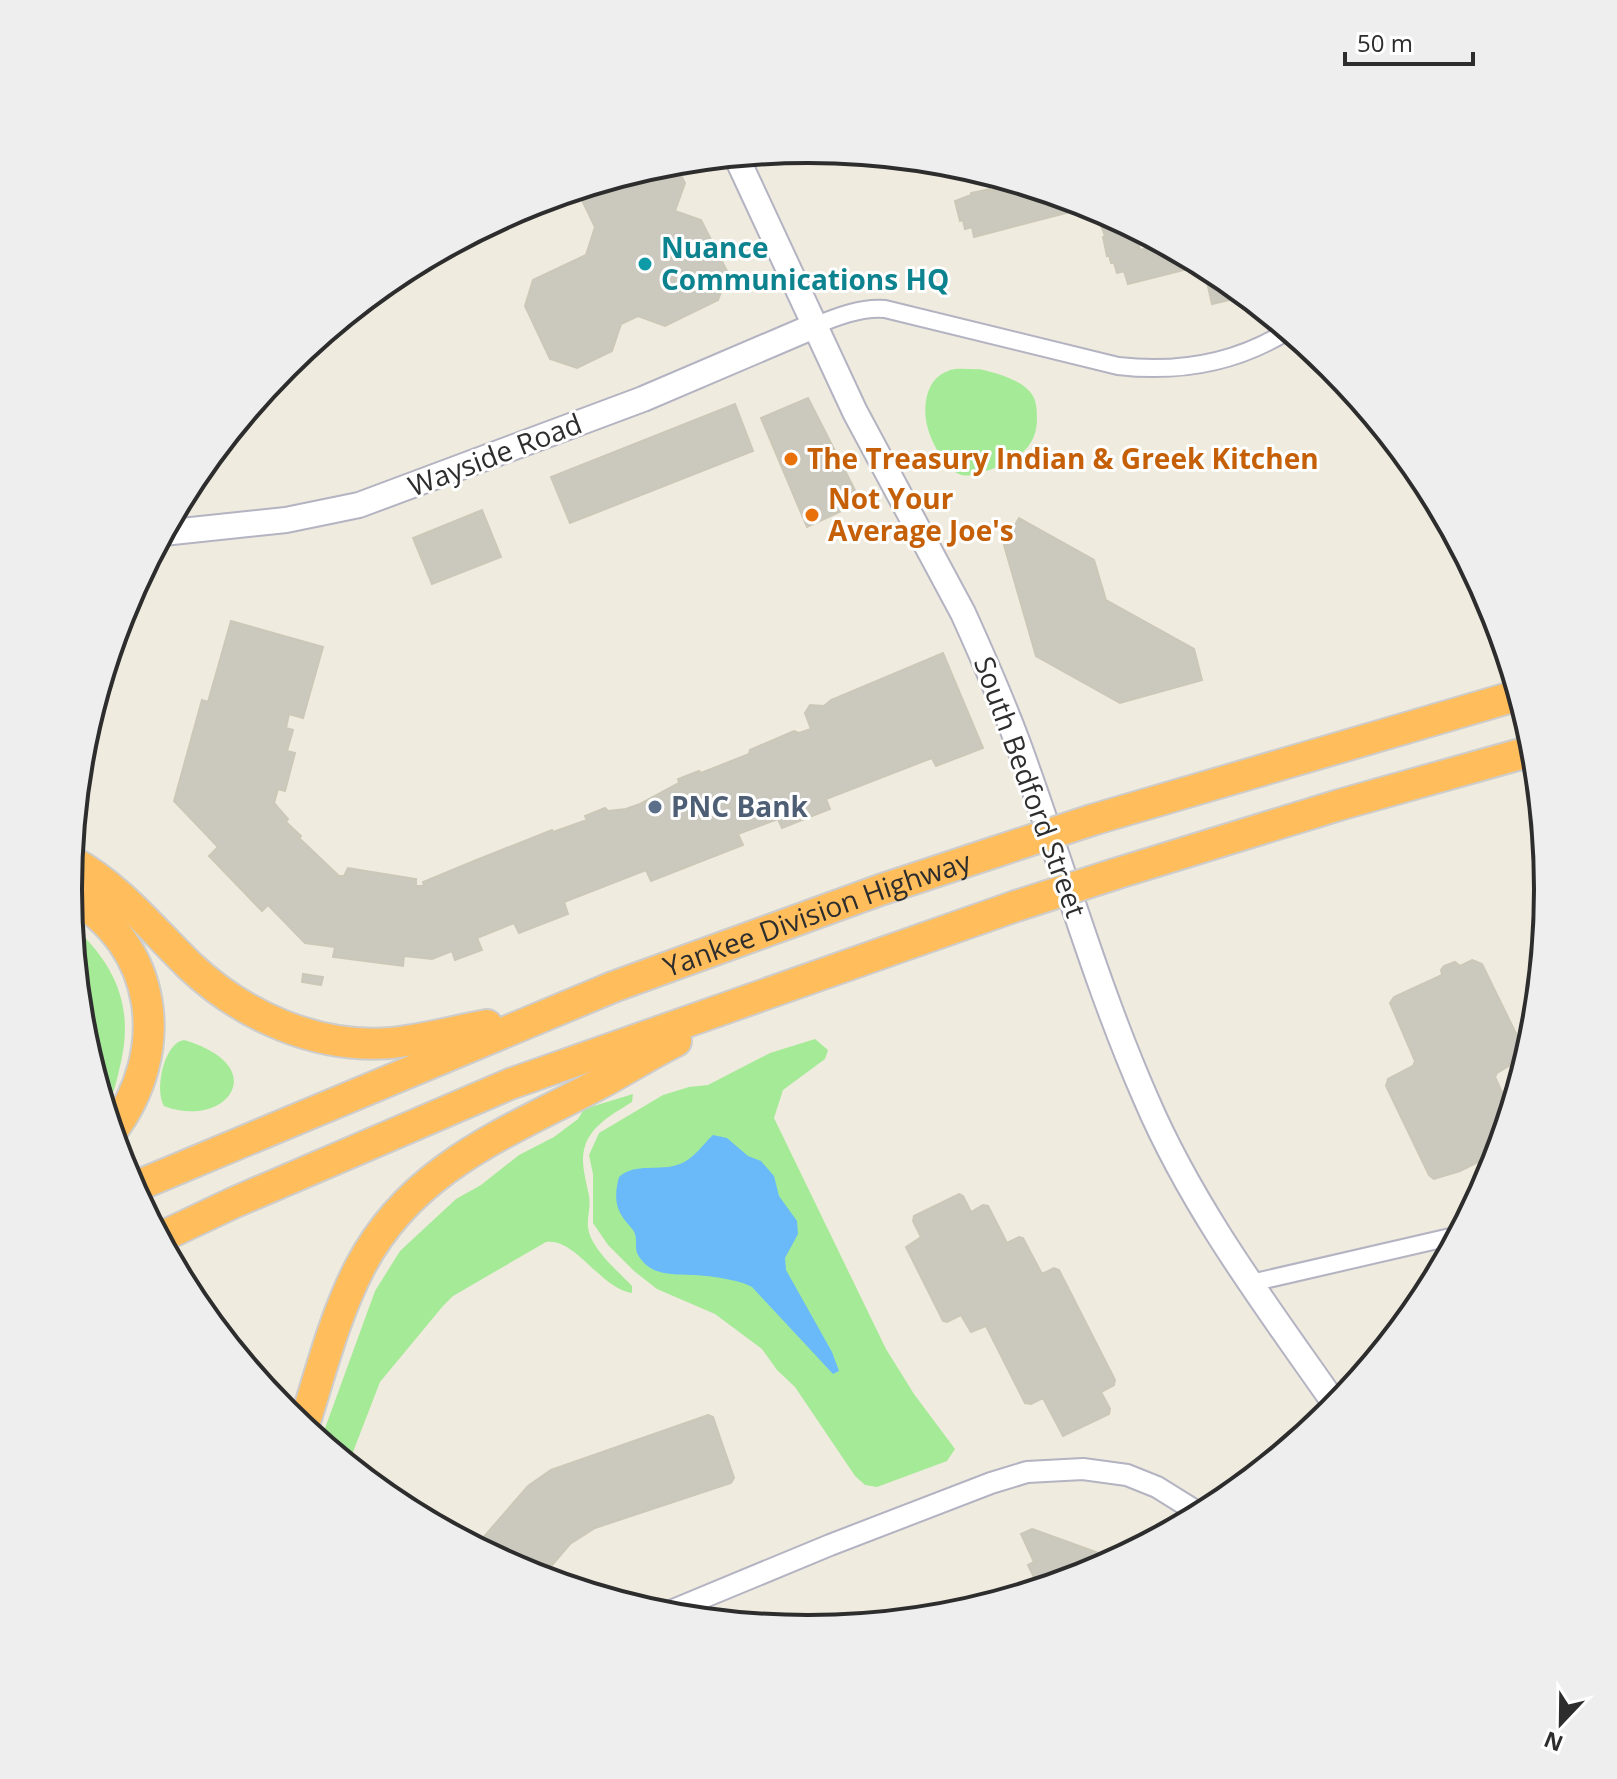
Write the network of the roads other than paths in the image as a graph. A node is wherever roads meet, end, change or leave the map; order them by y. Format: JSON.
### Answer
{"nodes":[{"id":1,"x":741,"y":167,"type":"edge"},
{"id":2,"x":814,"y":326,"type":"junction"},
{"id":3,"x":1279,"y":336,"type":"edge"},
{"id":4,"x":176,"y":532,"type":"edge"},
{"id":5,"x":1509,"y":698,"type":"edge"},
{"id":6,"x":1522,"y":754,"type":"edge"},
{"id":7,"x":83,"y":869,"type":"edge"},
{"id":8,"x":83,"y":903,"type":"edge"},
{"id":9,"x":782,"y":988,"type":"junction"},
{"id":10,"x":552,"y":1012,"type":"junction"},
{"id":11,"x":120,"y":1119,"type":"edge"},
{"id":12,"x":144,"y":1183,"type":"edge"},
{"id":13,"x":169,"y":1233,"type":"edge"},
{"id":14,"x":1446,"y":1238,"type":"edge"},
{"id":15,"x":1251,"y":1283,"type":"junction"},
{"id":16,"x":1329,"y":1396,"type":"edge"},
{"id":17,"x":307,"y":1415,"type":"edge"},
{"id":18,"x":1190,"y":1508,"type":"edge"},
{"id":19,"x":685,"y":1605,"type":"edge"}],
"edges":[{"from":1,"to":2,"type":"main road","name":"South Bedford Street"},
{"from":2,"to":3,"type":"street"},
{"from":2,"to":4,"type":"main road","name":"Wayside Road"},
{"from":2,"to":15,"type":"main road","name":"South Bedford Street"},
{"from":5,"to":10,"type":"highway","name":"Yankee Division Highway","bridge":true},
{"from":6,"to":9,"type":"highway","name":"Yankee Division Highway","bridge":true},
{"from":7,"to":10,"type":"highway"},
{"from":8,"to":11,"type":"highway"},
{"from":9,"to":13,"type":"highway","name":"Yankee Division Highway"},
{"from":9,"to":17,"type":"highway"},
{"from":10,"to":12,"type":"highway","name":"Yankee Division Highway"},
{"from":14,"to":15,"type":"street"},
{"from":15,"to":16,"type":"main road","name":"South Bedford Street"},
{"from":18,"to":19,"type":"street"}]}
